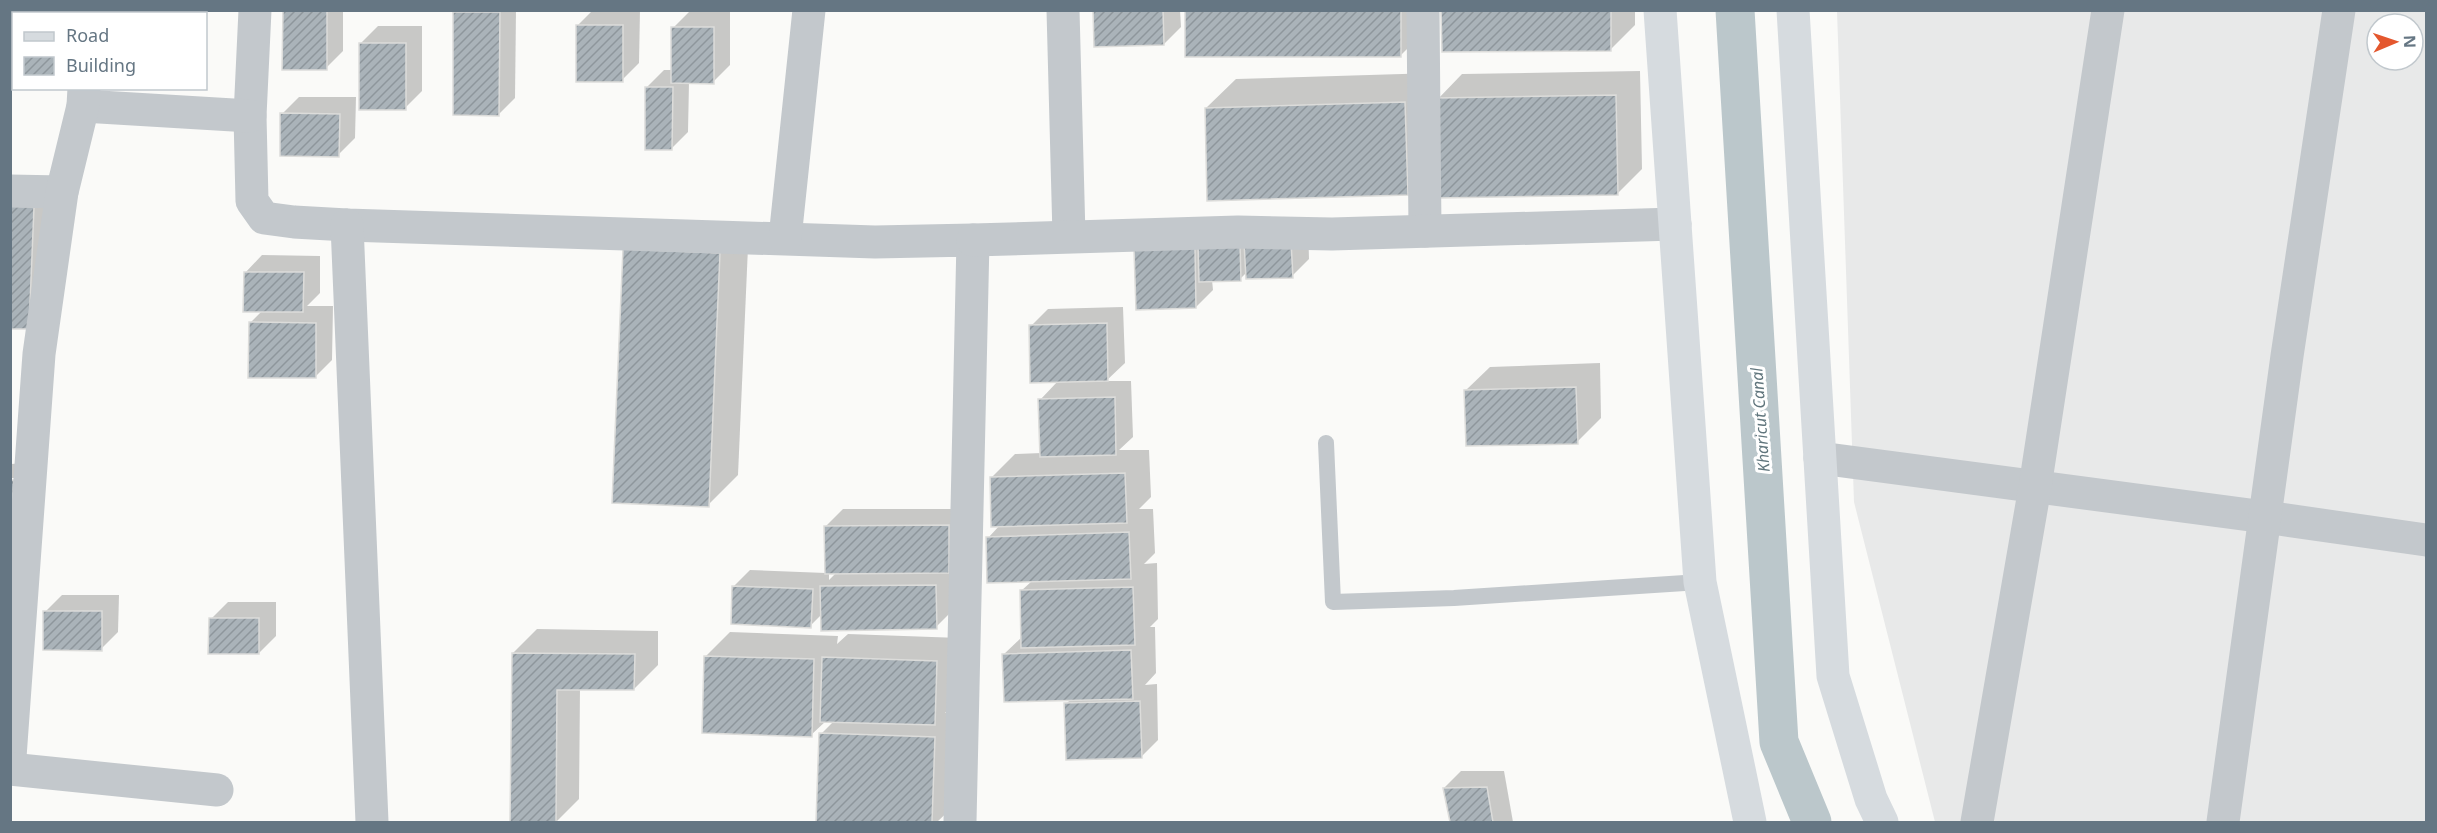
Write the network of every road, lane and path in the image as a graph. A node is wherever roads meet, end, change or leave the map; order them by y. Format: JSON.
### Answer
{"nodes":[{"id":1,"x":255,"y":10,"type":"edge"},
{"id":2,"x":809,"y":10,"type":"edge"},
{"id":3,"x":1063,"y":10,"type":"edge"},
{"id":4,"x":1423,"y":10,"type":"edge"},
{"id":5,"x":1659,"y":10,"type":"edge"},
{"id":6,"x":1793,"y":10,"type":"edge"},
{"id":7,"x":2108,"y":10,"type":"edge"},
{"id":8,"x":2339,"y":10,"type":"edge"},
{"id":9,"x":84,"y":97,"type":"edge"},
{"id":10,"x":250,"y":116,"type":"junction"},
{"id":11,"x":10,"y":191,"type":"edge"},
{"id":12,"x":62,"y":192,"type":"junction"},
{"id":13,"x":1675,"y":224,"type":"junction"},
{"id":14,"x":347,"y":225,"type":"junction"},
{"id":15,"x":1425,"y":231,"type":"junction"},
{"id":16,"x":1069,"y":236,"type":"junction"},
{"id":17,"x":784,"y":238,"type":"junction"},
{"id":18,"x":973,"y":240,"type":"junction"},
{"id":19,"x":25,"y":354,"type":"edge"},
{"id":20,"x":1326,"y":443,"type":"dead end"},
{"id":21,"x":1820,"y":458,"type":"junction"},
{"id":22,"x":2035,"y":487,"type":"junction"},
{"id":23,"x":2265,"y":517,"type":"junction"},
{"id":24,"x":2427,"y":540,"type":"edge"},
{"id":25,"x":1700,"y":582,"type":"junction"},
{"id":26,"x":10,"y":757,"type":"edge"},
{"id":27,"x":10,"y":769,"type":"edge"},
{"id":28,"x":217,"y":790,"type":"dead end"},
{"id":29,"x":372,"y":822,"type":"edge"},
{"id":30,"x":960,"y":822,"type":"edge"},
{"id":31,"x":1750,"y":822,"type":"edge"},
{"id":32,"x":1882,"y":822,"type":"edge"},
{"id":33,"x":1977,"y":822,"type":"edge"},
{"id":34,"x":2223,"y":822,"type":"edge"}],
"edges":[{"from":1,"to":10,"type":"street"},
{"from":2,"to":17,"type":"street"},
{"from":3,"to":16,"type":"street"},
{"from":4,"to":15,"type":"street"},
{"from":5,"to":13,"type":"street"},
{"from":6,"to":21,"type":"street"},
{"from":7,"to":22,"type":"street"},
{"from":8,"to":23,"type":"street"},
{"from":9,"to":10,"type":"street"},
{"from":9,"to":12,"type":"street"},
{"from":10,"to":14,"type":"street"},
{"from":11,"to":12,"type":"street"},
{"from":12,"to":19,"type":"street"},
{"from":13,"to":15,"type":"street"},
{"from":13,"to":25,"type":"street"},
{"from":14,"to":17,"type":"street"},
{"from":14,"to":29,"type":"street"},
{"from":15,"to":16,"type":"street"},
{"from":16,"to":18,"type":"street"},
{"from":17,"to":18,"type":"street"},
{"from":18,"to":30,"type":"street"},
{"from":19,"to":26,"type":"street"},
{"from":20,"to":25,"type":"lane"},
{"from":21,"to":22,"type":"street"},
{"from":21,"to":32,"type":"street"},
{"from":22,"to":23,"type":"street"},
{"from":22,"to":33,"type":"street"},
{"from":23,"to":24,"type":"street"},
{"from":23,"to":34,"type":"street"},
{"from":25,"to":31,"type":"street"},
{"from":27,"to":28,"type":"street"}]}
